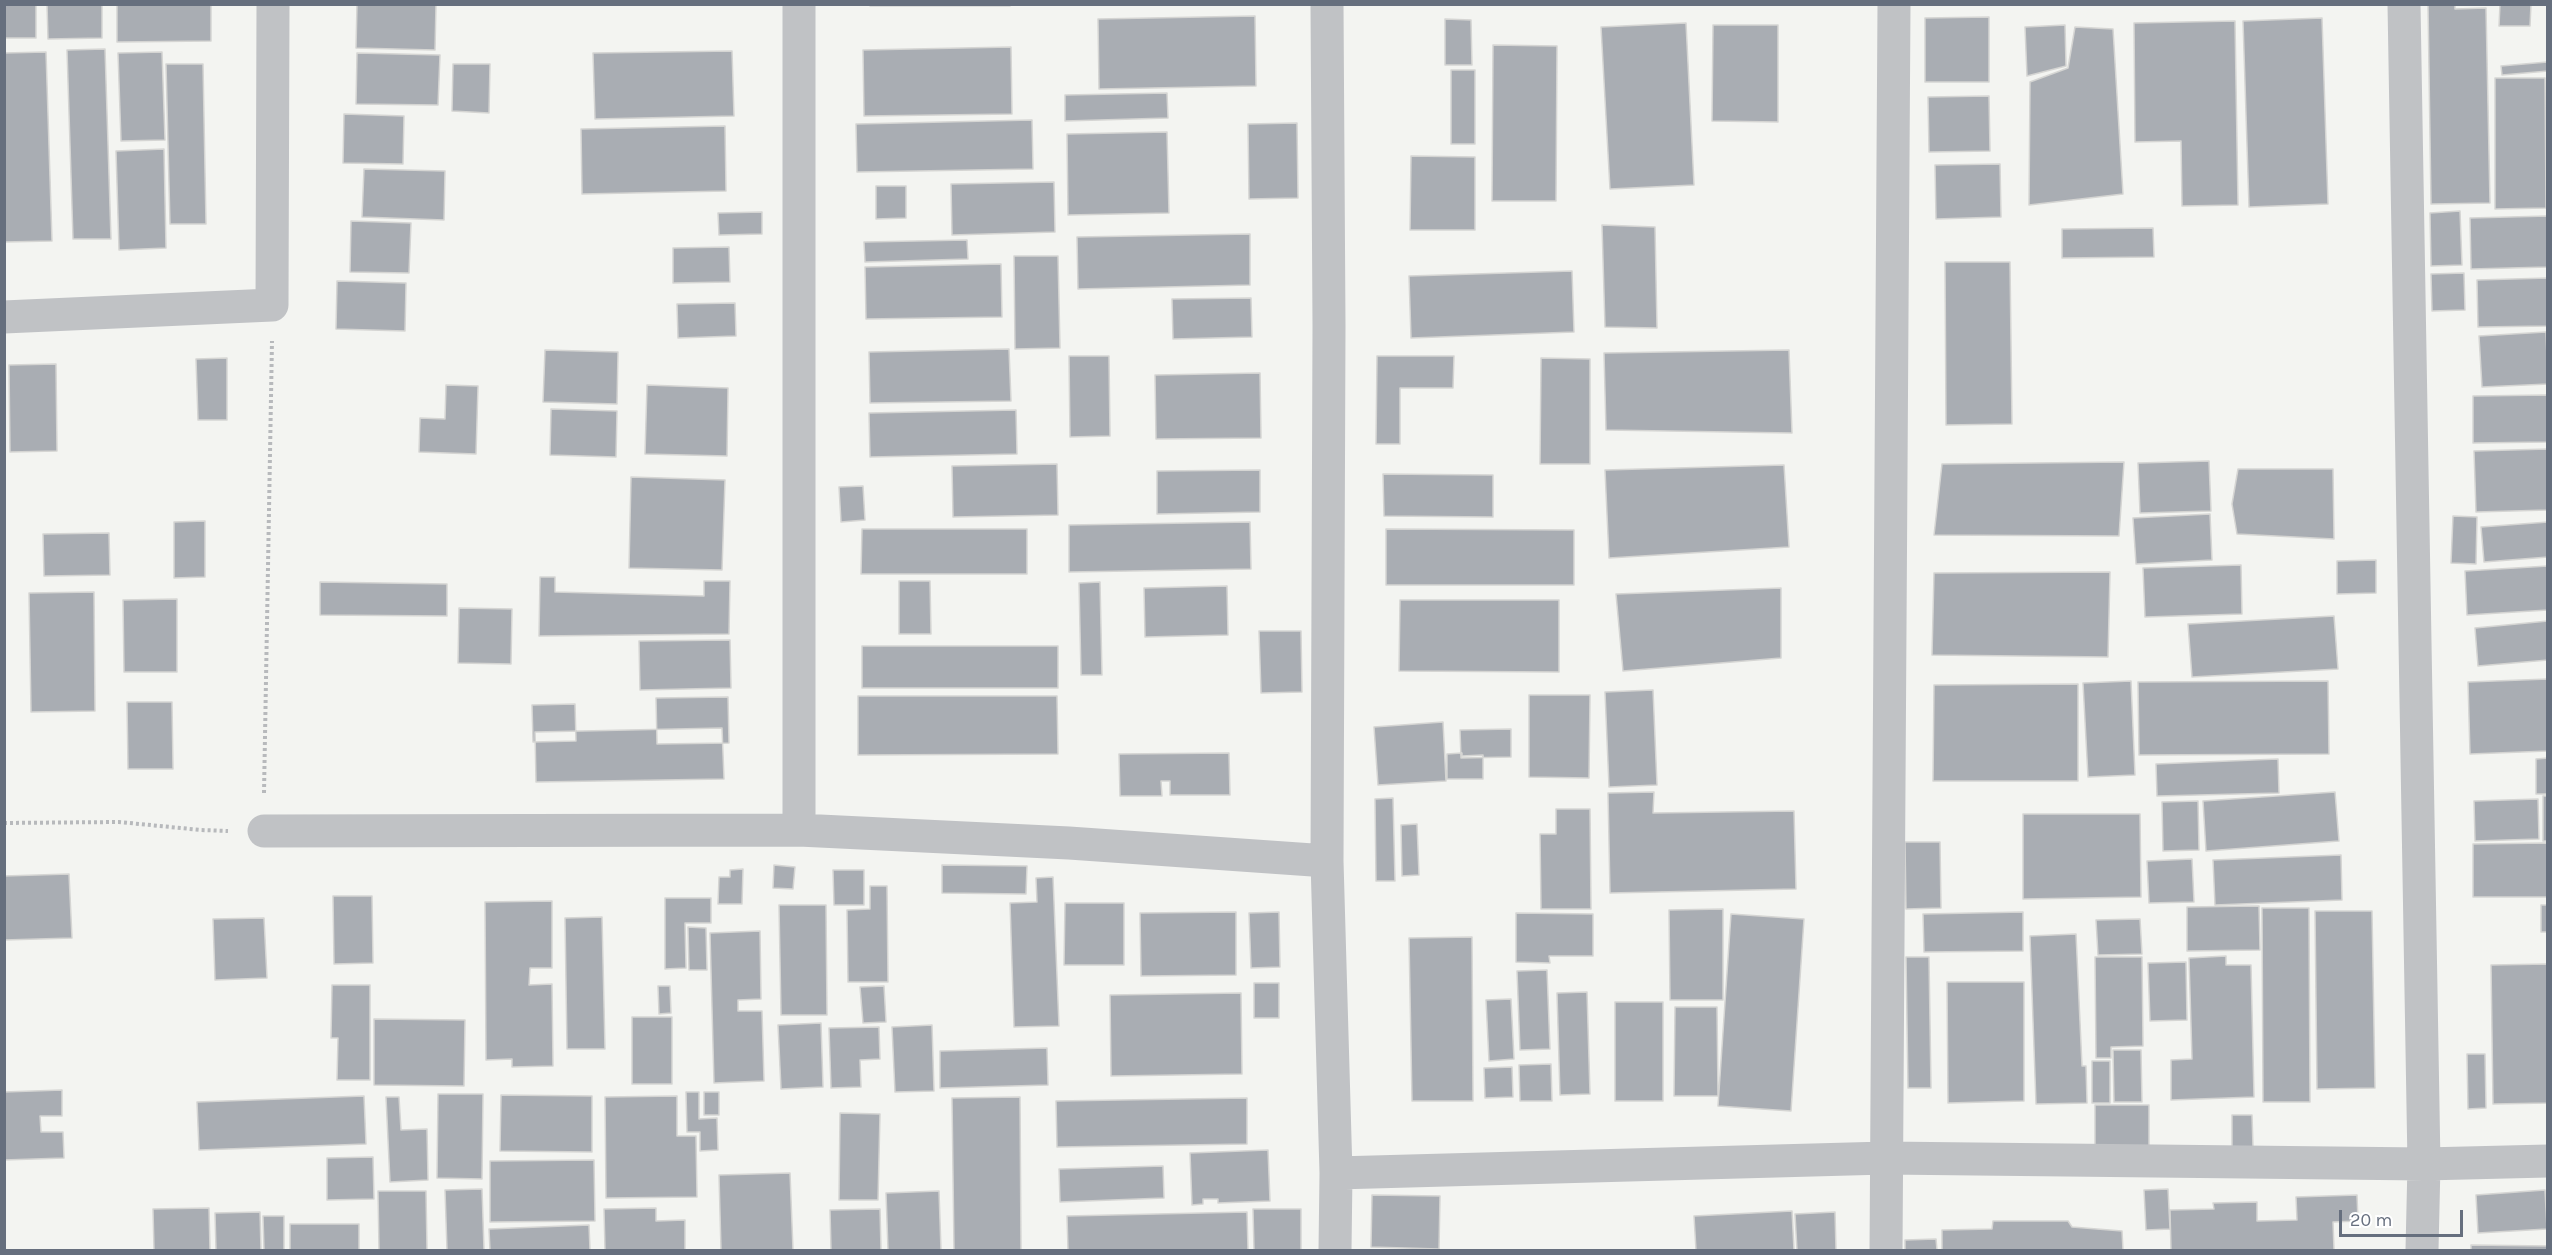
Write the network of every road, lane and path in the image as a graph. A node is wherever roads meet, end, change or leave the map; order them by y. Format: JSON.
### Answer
{"nodes":[{"id":1,"x":273,"y":4,"type":"edge"},
{"id":2,"x":799,"y":4,"type":"edge"},
{"id":3,"x":1327,"y":4,"type":"edge"},
{"id":4,"x":1894,"y":4,"type":"edge"},
{"id":5,"x":2404,"y":4,"type":"edge"},
{"id":6,"x":272,"y":305,"type":"junction"},
{"id":7,"x":4,"y":317,"type":"edge"},
{"id":8,"x":4,"y":823,"type":"edge"},
{"id":9,"x":799,"y":830,"type":"junction"},
{"id":10,"x":264,"y":831,"type":"junction"},
{"id":11,"x":1327,"y":861,"type":"junction"},
{"id":12,"x":1886,"y":1158,"type":"junction"},
{"id":13,"x":2547,"y":1161,"type":"edge"},
{"id":14,"x":2424,"y":1164,"type":"junction"},
{"id":15,"x":1336,"y":1173,"type":"junction"},
{"id":16,"x":1335,"y":1251,"type":"edge"},
{"id":17,"x":1886,"y":1251,"type":"edge"},
{"id":18,"x":2422,"y":1251,"type":"edge"}],
"edges":[{"from":1,"to":6,"type":"street"},
{"from":2,"to":9,"type":"street"},
{"from":3,"to":11,"type":"street"},
{"from":4,"to":12,"type":"street"},
{"from":5,"to":14,"type":"street"},
{"from":6,"to":7,"type":"street"},
{"from":6,"to":10,"type":"path"},
{"from":8,"to":10,"type":"path"},
{"from":9,"to":10,"type":"street"},
{"from":9,"to":11,"type":"street"},
{"from":11,"to":15,"type":"street"},
{"from":12,"to":14,"type":"street"},
{"from":12,"to":15,"type":"street"},
{"from":12,"to":17,"type":"street"},
{"from":13,"to":14,"type":"street"},
{"from":14,"to":18,"type":"street"},
{"from":15,"to":16,"type":"street"}]}
